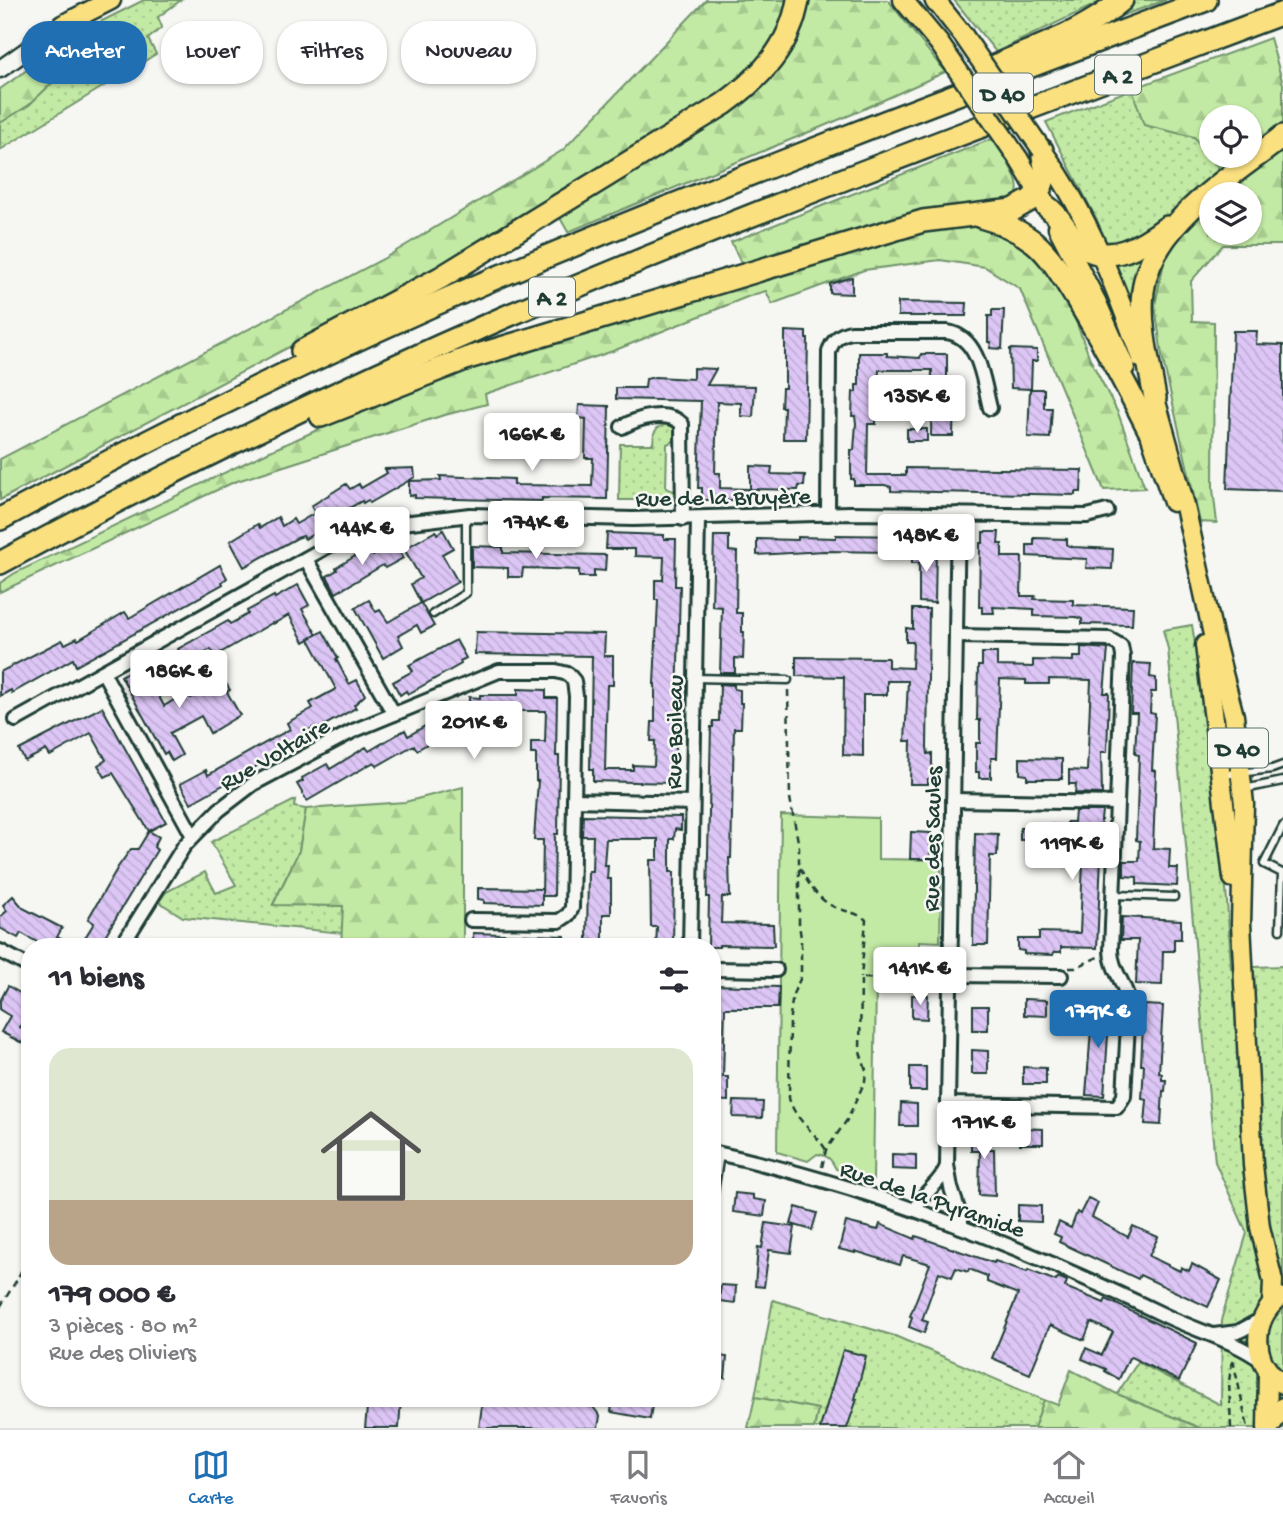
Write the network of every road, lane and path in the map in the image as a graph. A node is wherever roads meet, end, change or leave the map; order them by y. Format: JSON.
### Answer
{"nodes":[{"id":1,"x":98,"y":0,"type":"edge"},
{"id":2,"x":111,"y":0,"type":"edge"},
{"id":3,"x":798,"y":0,"type":"edge"},
{"id":4,"x":903,"y":0,"type":"edge"},
{"id":5,"x":1122,"y":0,"type":"edge"},
{"id":6,"x":1206,"y":0,"type":"edge"},
{"id":7,"x":936,"y":1,"type":"edge"},
{"id":8,"x":1283,"y":13,"type":"edge"},
{"id":9,"x":68,"y":21,"type":"edge"},
{"id":10,"x":70,"y":21,"type":"edge"},
{"id":11,"x":21,"y":54,"type":"edge"},
{"id":12,"x":0,"y":69,"type":"edge"},
{"id":13,"x":1283,"y":136,"type":"edge"},
{"id":14,"x":821,"y":146,"type":"junction"},
{"id":15,"x":1042,"y":150,"type":"junction"},
{"id":16,"x":1042,"y":199,"type":"junction"},
{"id":17,"x":968,"y":215,"type":"junction"},
{"id":18,"x":1180,"y":217,"type":"junction"},
{"id":19,"x":1100,"y":254,"type":"junction"},
{"id":20,"x":1155,"y":398,"type":"junction"},
{"id":21,"x":990,"y":408,"type":"dead end"},
{"id":22,"x":622,"y":427,"type":"dead end"},
{"id":23,"x":1149,"y":430,"type":"junction"},
{"id":24,"x":144,"y":444,"type":"junction"},
{"id":25,"x":160,"y":480,"type":"junction"},
{"id":26,"x":1107,"y":511,"type":"dead end"},
{"id":27,"x":828,"y":514,"type":"junction"},
{"id":28,"x":958,"y":514,"type":"junction"},
{"id":29,"x":466,"y":516,"type":"junction"},
{"id":30,"x":0,"y":519,"type":"edge"},
{"id":31,"x":682,"y":519,"type":"junction"},
{"id":32,"x":698,"y":519,"type":"junction"},
{"id":33,"x":306,"y":558,"type":"junction"},
{"id":34,"x":0,"y":563,"type":"edge"},
{"id":35,"x":433,"y":614,"type":"dead end"},
{"id":36,"x":956,"y":636,"type":"junction"},
{"id":37,"x":103,"y":671,"type":"junction"},
{"id":38,"x":695,"y":678,"type":"junction"},
{"id":39,"x":788,"y":680,"type":"joint"},
{"id":40,"x":394,"y":714,"type":"junction"},
{"id":41,"x":16,"y":720,"type":"dead end"},
{"id":42,"x":1283,"y":765,"type":"edge"},
{"id":43,"x":1242,"y":781,"type":"junction"},
{"id":44,"x":1283,"y":781,"type":"edge"},
{"id":45,"x":1223,"y":783,"type":"junction"},
{"id":46,"x":574,"y":800,"type":"junction"},
{"id":47,"x":953,"y":800,"type":"junction"},
{"id":48,"x":692,"y":803,"type":"junction"},
{"id":49,"x":1117,"y":803,"type":"junction"},
{"id":50,"x":1283,"y":826,"type":"edge"},
{"id":51,"x":193,"y":835,"type":"junction"},
{"id":52,"x":799,"y":866,"type":"junction"},
{"id":53,"x":1114,"y":895,"type":"junction"},
{"id":54,"x":1174,"y":897,"type":"dead end"},
{"id":55,"x":471,"y":920,"type":"dead end"},
{"id":56,"x":1241,"y":923,"type":"junction"},
{"id":57,"x":1280,"y":930,"type":"dead end"},
{"id":58,"x":126,"y":938,"type":"edge"},
{"id":59,"x":690,"y":938,"type":"edge"},
{"id":60,"x":1111,"y":950,"type":"junction"},
{"id":61,"x":0,"y":951,"type":"edge"},
{"id":62,"x":21,"y":962,"type":"edge"},
{"id":63,"x":721,"y":969,"type":"edge"},
{"id":64,"x":776,"y":970,"type":"dead end"},
{"id":65,"x":1061,"y":976,"type":"joint"},
{"id":66,"x":861,"y":978,"type":"junction"},
{"id":67,"x":950,"y":978,"type":"junction"},
{"id":68,"x":948,"y":1104,"type":"junction"},
{"id":69,"x":826,"y":1150,"type":"junction"},
{"id":70,"x":721,"y":1154,"type":"edge"},
{"id":71,"x":947,"y":1165,"type":"junction"},
{"id":72,"x":820,"y":1180,"type":"junction"},
{"id":73,"x":916,"y":1209,"type":"junction"},
{"id":74,"x":961,"y":1227,"type":"junction"},
{"id":75,"x":1265,"y":1248,"type":"junction"},
{"id":76,"x":21,"y":1272,"type":"edge"},
{"id":77,"x":1283,"y":1272,"type":"edge"},
{"id":78,"x":1272,"y":1306,"type":"edge"},
{"id":79,"x":0,"y":1307,"type":"edge"},
{"id":80,"x":1210,"y":1335,"type":"junction"},
{"id":81,"x":1265,"y":1366,"type":"junction"},
{"id":82,"x":1283,"y":1384,"type":"edge"},
{"id":83,"x":1283,"y":1407,"type":"edge"},
{"id":84,"x":1231,"y":1428,"type":"edge"},
{"id":85,"x":1248,"y":1428,"type":"edge"},
{"id":86,"x":1268,"y":1428,"type":"edge"}],
"edges":[{"from":1,"to":9,"type":"main road"},
{"from":2,"to":10,"type":"main road"},
{"from":3,"to":24,"type":"highway"},
{"from":4,"to":16,"type":"main road","number":"D 40","bridge":true},
{"from":5,"to":14,"type":"highway"},
{"from":6,"to":14,"type":"highway","number":"A 2"},
{"from":7,"to":15,"type":"main road","number":"D 40","bridge":true},
{"from":8,"to":25,"type":"highway","number":"A 2"},
{"from":11,"to":12,"type":"main road"},
{"from":13,"to":18,"type":"highway"},
{"from":14,"to":24,"type":"highway","number":"A 2"},
{"from":15,"to":16,"type":"highway"},
{"from":15,"to":19,"type":"main road","number":"D 40"},
{"from":16,"to":17,"type":"highway"},
{"from":16,"to":19,"type":"highway"},
{"from":16,"to":23,"type":"main road","number":"D 40"},
{"from":17,"to":23,"type":"highway"},
{"from":17,"to":25,"type":"highway"},
{"from":18,"to":19,"type":"highway"},
{"from":18,"to":20,"type":"highway"},
{"from":19,"to":20,"type":"main road","number":"D 40"},
{"from":20,"to":43,"type":"main road","number":"D 40"},
{"from":21,"to":27,"type":"street"},
{"from":22,"to":31,"type":"street"},
{"from":23,"to":45,"type":"main road","number":"D 40"},
{"from":24,"to":30,"type":"highway","number":"A 2"},
{"from":25,"to":34,"type":"highway","number":"A 2"},
{"from":26,"to":28,"type":"street","name":"Rue de la Bruyère"},
{"from":27,"to":28,"type":"street","name":"Rue de la Bruyère"},
{"from":27,"to":32,"type":"street","name":"Rue de la Bruyère"},
{"from":28,"to":36,"type":"street","name":"Rue des Saules"},
{"from":29,"to":31,"type":"street","name":"Rue de la Bruyère"},
{"from":29,"to":33,"type":"street","name":"Rue de la Bruyère"},
{"from":29,"to":35,"type":"lane"},
{"from":31,"to":32,"type":"street","name":"Rue de la Bruyère"},
{"from":32,"to":38,"type":"street","name":"Rue Boileau"},
{"from":33,"to":37,"type":"street","name":"Rue de la Bruyère"},
{"from":33,"to":40,"type":"street"},
{"from":36,"to":47,"type":"street","name":"Rue des Saules"},
{"from":36,"to":49,"type":"street"},
{"from":37,"to":41,"type":"street","name":"Rue de la Bruyère"},
{"from":37,"to":51,"type":"street"},
{"from":38,"to":39,"type":"lane"},
{"from":38,"to":48,"type":"street","name":"Rue Boileau"},
{"from":39,"to":52,"type":"path"},
{"from":40,"to":46,"type":"street","name":"Rue Voltaire"},
{"from":40,"to":51,"type":"street","name":"Rue Voltaire"},
{"from":42,"to":43,"type":"lane"},
{"from":43,"to":44,"type":"lane"},
{"from":43,"to":45,"type":"lane"},
{"from":43,"to":45,"type":"lane"},
{"from":43,"to":56,"type":"main road","number":"D 40"},
{"from":45,"to":56,"type":"main road","number":"D 40"},
{"from":46,"to":48,"type":"street"},
{"from":46,"to":55,"type":"street"},
{"from":47,"to":49,"type":"street"},
{"from":47,"to":67,"type":"street","name":"Rue des Saules"},
{"from":48,"to":59,"type":"street","name":"Rue Boileau"},
{"from":49,"to":53,"type":"street"},
{"from":50,"to":57,"type":"lane"},
{"from":51,"to":58,"type":"street","name":"Rue Voltaire"},
{"from":52,"to":66,"type":"path"},
{"from":52,"to":69,"type":"path"},
{"from":53,"to":54,"type":"lane"},
{"from":53,"to":60,"type":"street"},
{"from":56,"to":75,"type":"main road","number":"D 40"},
{"from":60,"to":65,"type":"path"},
{"from":60,"to":68,"type":"street"},
{"from":61,"to":62,"type":"street"},
{"from":63,"to":64,"type":"street"},
{"from":65,"to":67,"type":"street"},
{"from":66,"to":67,"type":"path"},
{"from":66,"to":69,"type":"path"},
{"from":67,"to":68,"type":"street","name":"Rue des Saules"},
{"from":68,"to":71,"type":"street","name":"Rue des Saules"},
{"from":69,"to":72,"type":"path"},
{"from":70,"to":72,"type":"street","name":"Rue de la Pyramide"},
{"from":71,"to":73,"type":"street"},
{"from":71,"to":74,"type":"street","name":"Rue des Saules"},
{"from":72,"to":73,"type":"street","name":"Rue de la Pyramide"},
{"from":73,"to":74,"type":"street","name":"Rue de la Pyramide"},
{"from":74,"to":80,"type":"street","name":"Rue de la Pyramide"},
{"from":75,"to":77,"type":"main road","number":"D 40"},
{"from":75,"to":78,"type":"main road","number":"D 40"},
{"from":76,"to":79,"type":"path"},
{"from":78,"to":80,"type":"street"},
{"from":78,"to":81,"type":"main road"},
{"from":80,"to":81,"type":"street","name":"Rue de la Pyramide"},
{"from":81,"to":82,"type":"main road"},
{"from":81,"to":86,"type":"main road"},
{"from":83,"to":86,"type":"main road"},
{"from":84,"to":85,"type":"path"}]}
